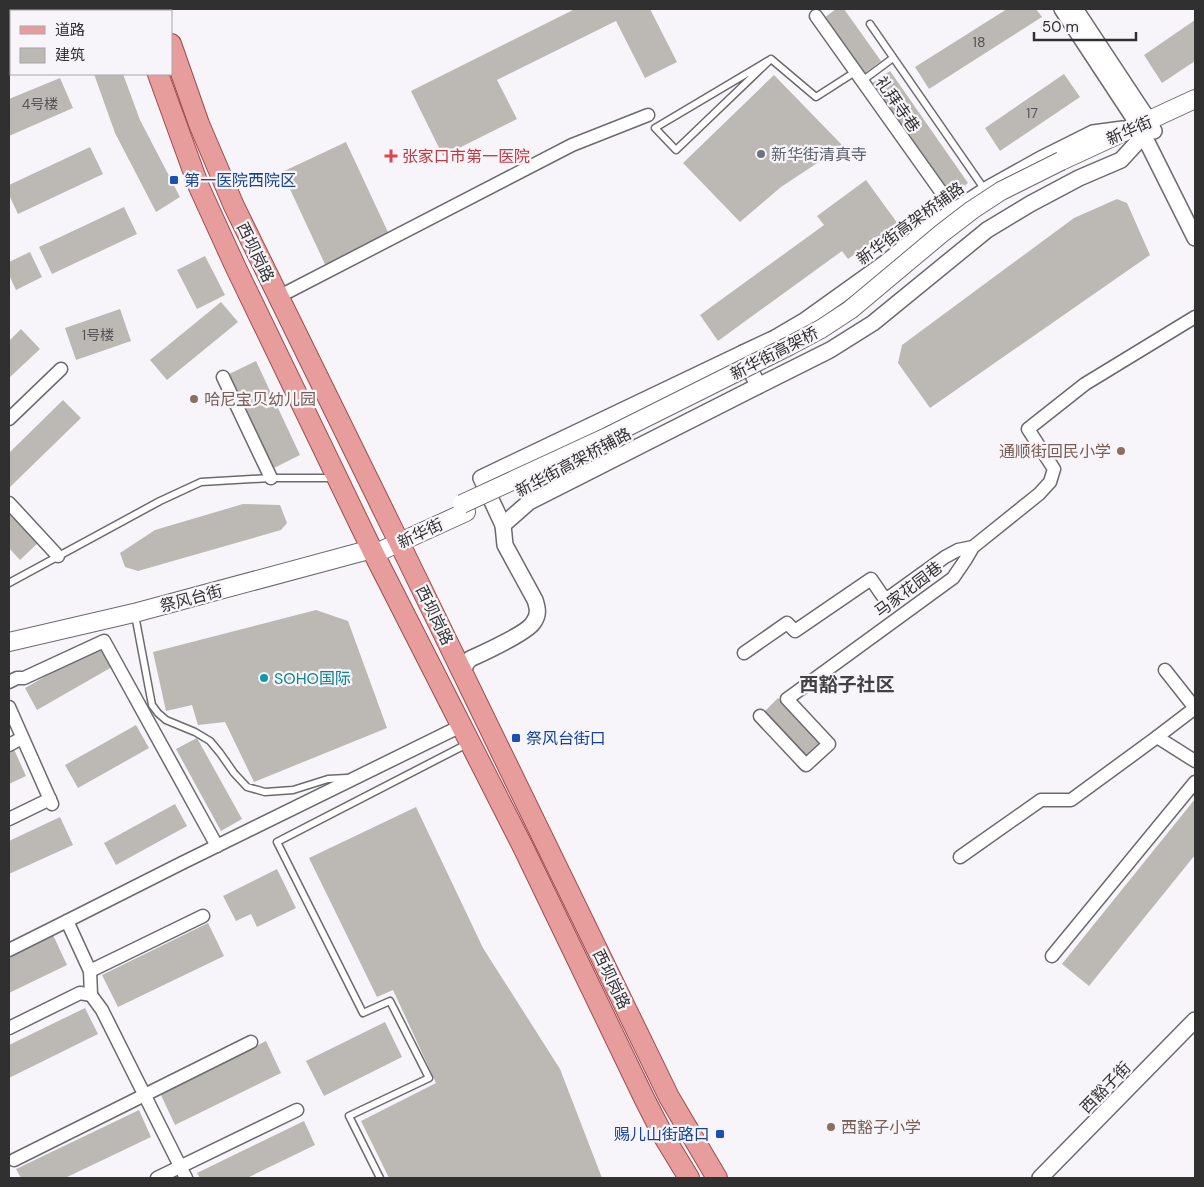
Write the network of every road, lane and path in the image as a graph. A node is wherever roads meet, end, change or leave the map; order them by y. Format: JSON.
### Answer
{"nodes":[{"id":1,"x":1062,"y":9,"type":"edge"},
{"id":2,"x":1075,"y":9,"type":"edge"},
{"id":3,"x":816,"y":16,"type":"dead end"},
{"id":4,"x":870,"y":24,"type":"dead end"},
{"id":5,"x":172,"y":47,"type":"edge"},
{"id":6,"x":893,"y":58,"type":"junction"},
{"id":7,"x":771,"y":59,"type":"junction"},
{"id":8,"x":158,"y":75,"type":"edge"},
{"id":9,"x":859,"y":76,"type":"junction"},
{"id":10,"x":1195,"y":100,"type":"edge"},
{"id":11,"x":1195,"y":111,"type":"edge"},
{"id":12,"x":648,"y":115,"type":"dead end"},
{"id":13,"x":1146,"y":128,"type":"junction"},
{"id":14,"x":1063,"y":165,"type":"joint"},
{"id":15,"x":985,"y":190,"type":"junction"},
{"id":16,"x":954,"y":210,"type":"junction"},
{"id":17,"x":1195,"y":238,"type":"edge"},
{"id":18,"x":278,"y":297,"type":"junction"},
{"id":19,"x":1195,"y":316,"type":"edge"},
{"id":20,"x":743,"y":353,"type":"junction"},
{"id":21,"x":61,"y":369,"type":"dead end"},
{"id":22,"x":223,"y":377,"type":"dead end"},
{"id":23,"x":758,"y":386,"type":"junction"},
{"id":24,"x":9,"y":419,"type":"edge"},
{"id":25,"x":271,"y":478,"type":"junction"},
{"id":26,"x":338,"y":478,"type":"junction"},
{"id":27,"x":9,"y":503,"type":"edge"},
{"id":28,"x":464,"y":508,"type":"joint"},
{"id":29,"x":503,"y":525,"type":"junction"},
{"id":30,"x":397,"y":538,"type":"junction"},
{"id":31,"x":973,"y":547,"type":"junction"},
{"id":32,"x":372,"y":549,"type":"junction"},
{"id":33,"x":58,"y":556,"type":"junction"},
{"id":34,"x":9,"y":583,"type":"edge"},
{"id":35,"x":135,"y":613,"type":"junction"},
{"id":36,"x":9,"y":642,"type":"edge"},
{"id":37,"x":744,"y":653,"type":"dead end"},
{"id":38,"x":1166,"y":670,"type":"dead end"},
{"id":39,"x":463,"y":673,"type":"junction"},
{"id":40,"x":9,"y":682,"type":"edge"},
{"id":41,"x":9,"y":708,"type":"edge"},
{"id":42,"x":1195,"y":708,"type":"edge"},
{"id":43,"x":760,"y":716,"type":"dead end"},
{"id":44,"x":466,"y":734,"type":"junction"},
{"id":45,"x":1157,"y":737,"type":"junction"},
{"id":46,"x":22,"y":738,"type":"junction"},
{"id":47,"x":9,"y":745,"type":"edge"},
{"id":48,"x":1195,"y":761,"type":"edge"},
{"id":49,"x":355,"y":778,"type":"junction"},
{"id":50,"x":1195,"y":782,"type":"edge"},
{"id":51,"x":9,"y":819,"type":"edge"},
{"id":52,"x":217,"y":846,"type":"junction"},
{"id":53,"x":960,"y":857,"type":"dead end"},
{"id":54,"x":203,"y":916,"type":"dead end"},
{"id":55,"x":67,"y":921,"type":"junction"},
{"id":56,"x":9,"y":950,"type":"edge"},
{"id":57,"x":1052,"y":956,"type":"dead end"},
{"id":58,"x":90,"y":971,"type":"junction"},
{"id":59,"x":91,"y":995,"type":"junction"},
{"id":60,"x":1195,"y":1020,"type":"edge"},
{"id":61,"x":9,"y":1028,"type":"edge"},
{"id":62,"x":251,"y":1042,"type":"dead end"},
{"id":63,"x":144,"y":1095,"type":"junction"},
{"id":64,"x":298,"y":1110,"type":"dead end"},
{"id":65,"x":14,"y":1160,"type":"dead end"},
{"id":66,"x":183,"y":1173,"type":"edge"},
{"id":67,"x":157,"y":1178,"type":"edge"},
{"id":68,"x":380,"y":1178,"type":"edge"},
{"id":69,"x":689,"y":1178,"type":"edge"},
{"id":70,"x":717,"y":1178,"type":"edge"},
{"id":71,"x":1040,"y":1178,"type":"edge"}],
"edges":[{"from":1,"to":13,"type":"street"},
{"from":2,"to":13,"type":"street"},
{"from":3,"to":9,"type":"street","name":"礼拜寺巷"},
{"from":4,"to":6,"type":"lane"},
{"from":5,"to":18,"type":"main road","name":"西坝岗路"},
{"from":6,"to":9,"type":"lane"},
{"from":6,"to":15,"type":"lane"},
{"from":7,"to":7,"type":"lane"},
{"from":7,"to":9,"type":"lane"},
{"from":8,"to":26,"type":"main road","name":"西坝岗路"},
{"from":9,"to":16,"type":"street","name":"礼拜寺巷"},
{"from":10,"to":13,"type":"main road","name":"新华街"},
{"from":11,"to":13,"type":"main road","name":"新华街"},
{"from":12,"to":18,"type":"street"},
{"from":13,"to":14,"type":"main road","name":"新华街"},
{"from":13,"to":15,"type":"street","name":"新华街高架桥辅路"},
{"from":13,"to":17,"type":"street"},
{"from":13,"to":23,"type":"street","name":"新华街高架桥辅路"},
{"from":14,"to":28,"type":"main road","name":"新华街高架桥","bridge":true},
{"from":15,"to":16,"type":"street","name":"新华街高架桥辅路"},
{"from":16,"to":20,"type":"street","name":"新华街高架桥辅路"},
{"from":18,"to":30,"type":"main road","name":"西坝岗路"},
{"from":19,"to":31,"type":"street","name":"马家花园巷"},
{"from":20,"to":23,"type":"street"},
{"from":20,"to":29,"type":"street","name":"新华街高架桥辅路"},
{"from":21,"to":24,"type":"street"},
{"from":22,"to":25,"type":"street"},
{"from":23,"to":29,"type":"street","name":"新华街高架桥辅路"},
{"from":25,"to":26,"type":"lane"},
{"from":25,"to":33,"type":"lane"},
{"from":26,"to":32,"type":"main road","name":"西坝岗路"},
{"from":27,"to":33,"type":"street"},
{"from":28,"to":30,"type":"main road","name":"新华街"},
{"from":29,"to":39,"type":"street"},
{"from":30,"to":32,"type":"main road","name":"新华街"},
{"from":30,"to":39,"type":"main road","name":"西坝岗路"},
{"from":31,"to":37,"type":"street"},
{"from":31,"to":43,"type":"street","name":"马家花园巷"},
{"from":32,"to":35,"type":"main road","name":"祭风台街"},
{"from":32,"to":44,"type":"main road","name":"西坝岗路"},
{"from":33,"to":34,"type":"lane"},
{"from":35,"to":36,"type":"main road","name":"祭风台街"},
{"from":35,"to":49,"type":"lane"},
{"from":38,"to":42,"type":"street"},
{"from":39,"to":70,"type":"main road","name":"西坝岗路"},
{"from":40,"to":52,"type":"street"},
{"from":41,"to":46,"type":"street"},
{"from":42,"to":45,"type":"street"},
{"from":44,"to":49,"type":"street"},
{"from":44,"to":68,"type":"lane"},
{"from":44,"to":69,"type":"main road","name":"西坝岗路"},
{"from":45,"to":48,"type":"street"},
{"from":45,"to":53,"type":"street"},
{"from":46,"to":47,"type":"street"},
{"from":46,"to":51,"type":"street"},
{"from":49,"to":52,"type":"street"},
{"from":50,"to":57,"type":"street"},
{"from":52,"to":55,"type":"street"},
{"from":54,"to":58,"type":"street"},
{"from":55,"to":56,"type":"street"},
{"from":55,"to":58,"type":"street"},
{"from":58,"to":59,"type":"street"},
{"from":59,"to":61,"type":"street"},
{"from":59,"to":63,"type":"street"},
{"from":60,"to":71,"type":"street","name":"西豁子街"},
{"from":62,"to":63,"type":"street"},
{"from":63,"to":65,"type":"street"},
{"from":63,"to":66,"type":"street"},
{"from":64,"to":66,"type":"street"},
{"from":66,"to":67,"type":"street"}]}
